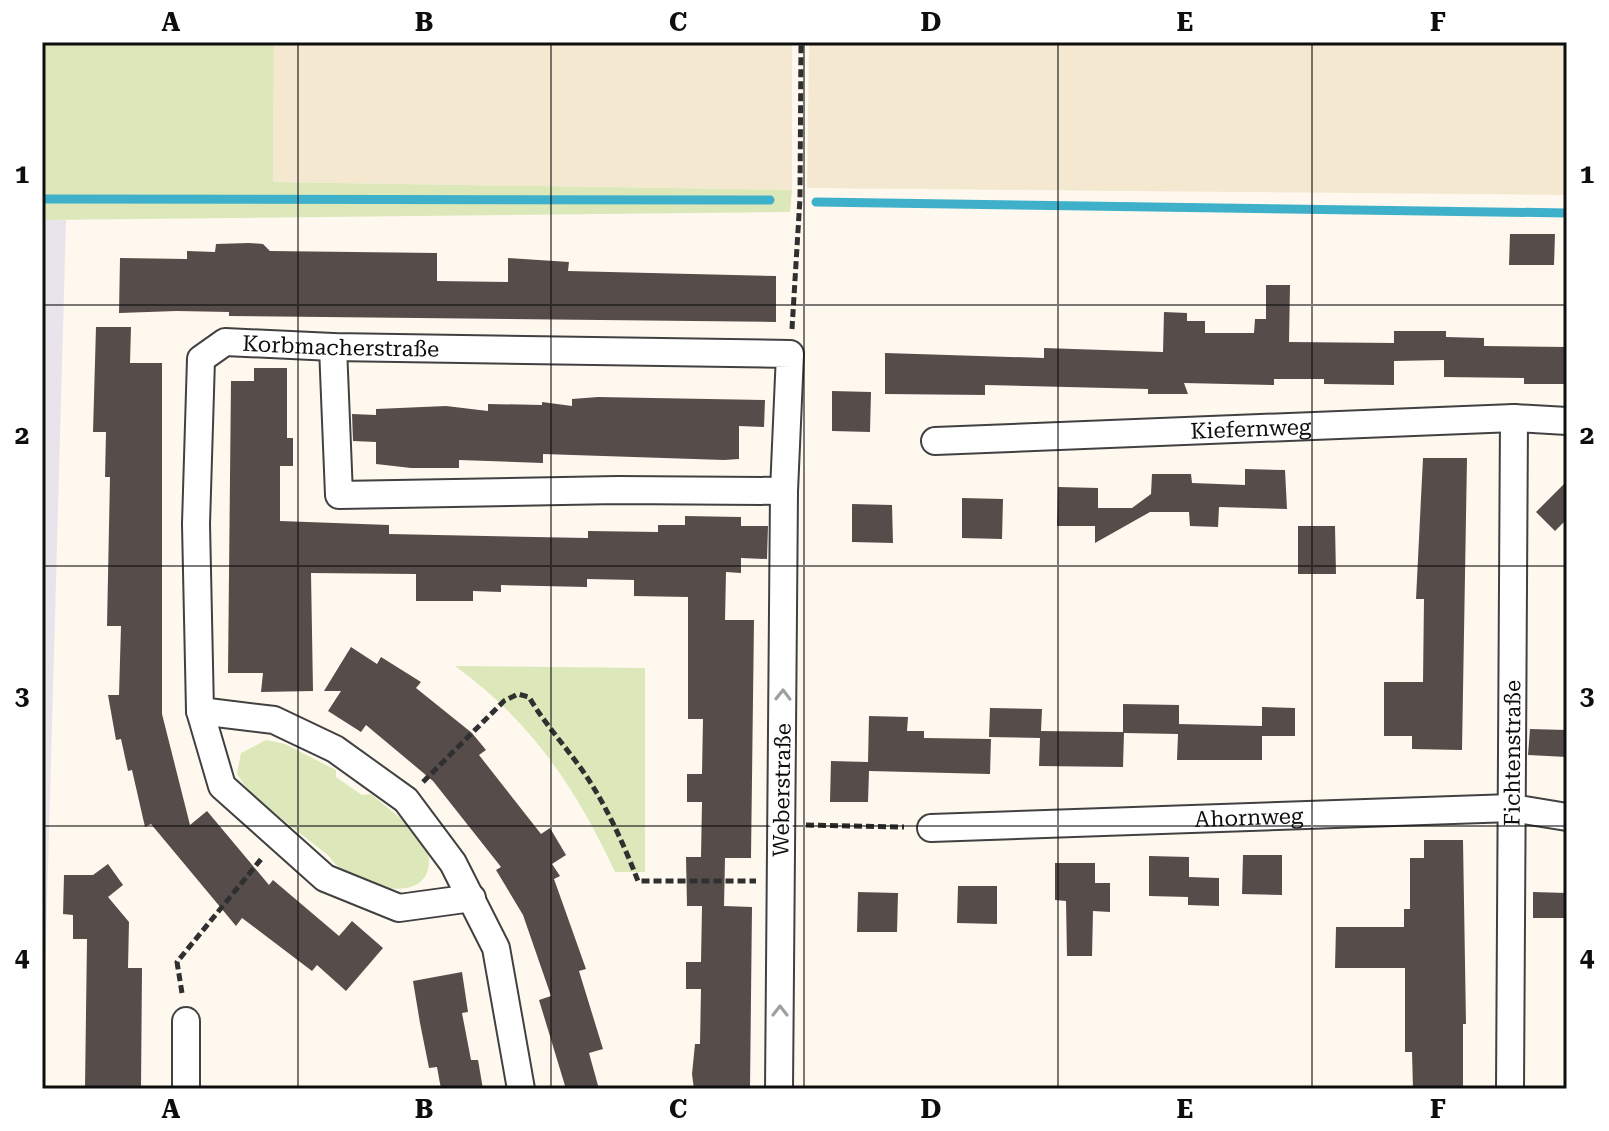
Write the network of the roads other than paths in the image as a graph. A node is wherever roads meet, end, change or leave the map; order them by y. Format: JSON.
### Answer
{"nodes":[{"id":1,"x":333,"y":347,"type":"junction"},
{"id":2,"x":790,"y":354,"type":"joint"},
{"id":3,"x":1514,"y":418,"type":"junction"},
{"id":4,"x":1567,"y":421,"type":"edge"},
{"id":5,"x":935,"y":441,"type":"dead end"},
{"id":6,"x":784,"y":491,"type":"junction"},
{"id":7,"x":200,"y":711,"type":"junction"},
{"id":8,"x":1512,"y":808,"type":"junction"},
{"id":9,"x":1567,"y":817,"type":"edge"},
{"id":10,"x":931,"y":828,"type":"road end"},
{"id":11,"x":472,"y":898,"type":"junction"},
{"id":12,"x":186,"y":1021,"type":"road end"},
{"id":13,"x":186,"y":1089,"type":"edge"},
{"id":14,"x":521,"y":1089,"type":"edge"},
{"id":15,"x":779,"y":1089,"type":"edge"},
{"id":16,"x":1510,"y":1089,"type":"edge"}],
"edges":[{"from":1,"to":2,"type":"street","name":"Korbmacherstraße"},
{"from":1,"to":6,"type":"street"},
{"from":1,"to":7,"type":"street","name":"Korbmacherstraße"},
{"from":2,"to":6,"type":"street","name":"Weberstraße"},
{"from":3,"to":4,"type":"street","name":"Kiefernweg"},
{"from":3,"to":5,"type":"street","name":"Kiefernweg"},
{"from":3,"to":8,"type":"street","name":"Fichtenstraße"},
{"from":15,"to":6,"type":"street","name":"Weberstraße","one_way":true},
{"from":7,"to":11,"type":"street"},
{"from":7,"to":11,"type":"street","name":"Korbmacherstraße"},
{"from":8,"to":9,"type":"street","name":"Ahornweg"},
{"from":8,"to":10,"type":"street","name":"Ahornweg"},
{"from":8,"to":16,"type":"street","name":"Fichtenstraße"},
{"from":11,"to":14,"type":"street"},
{"from":12,"to":13,"type":"street"}]}
